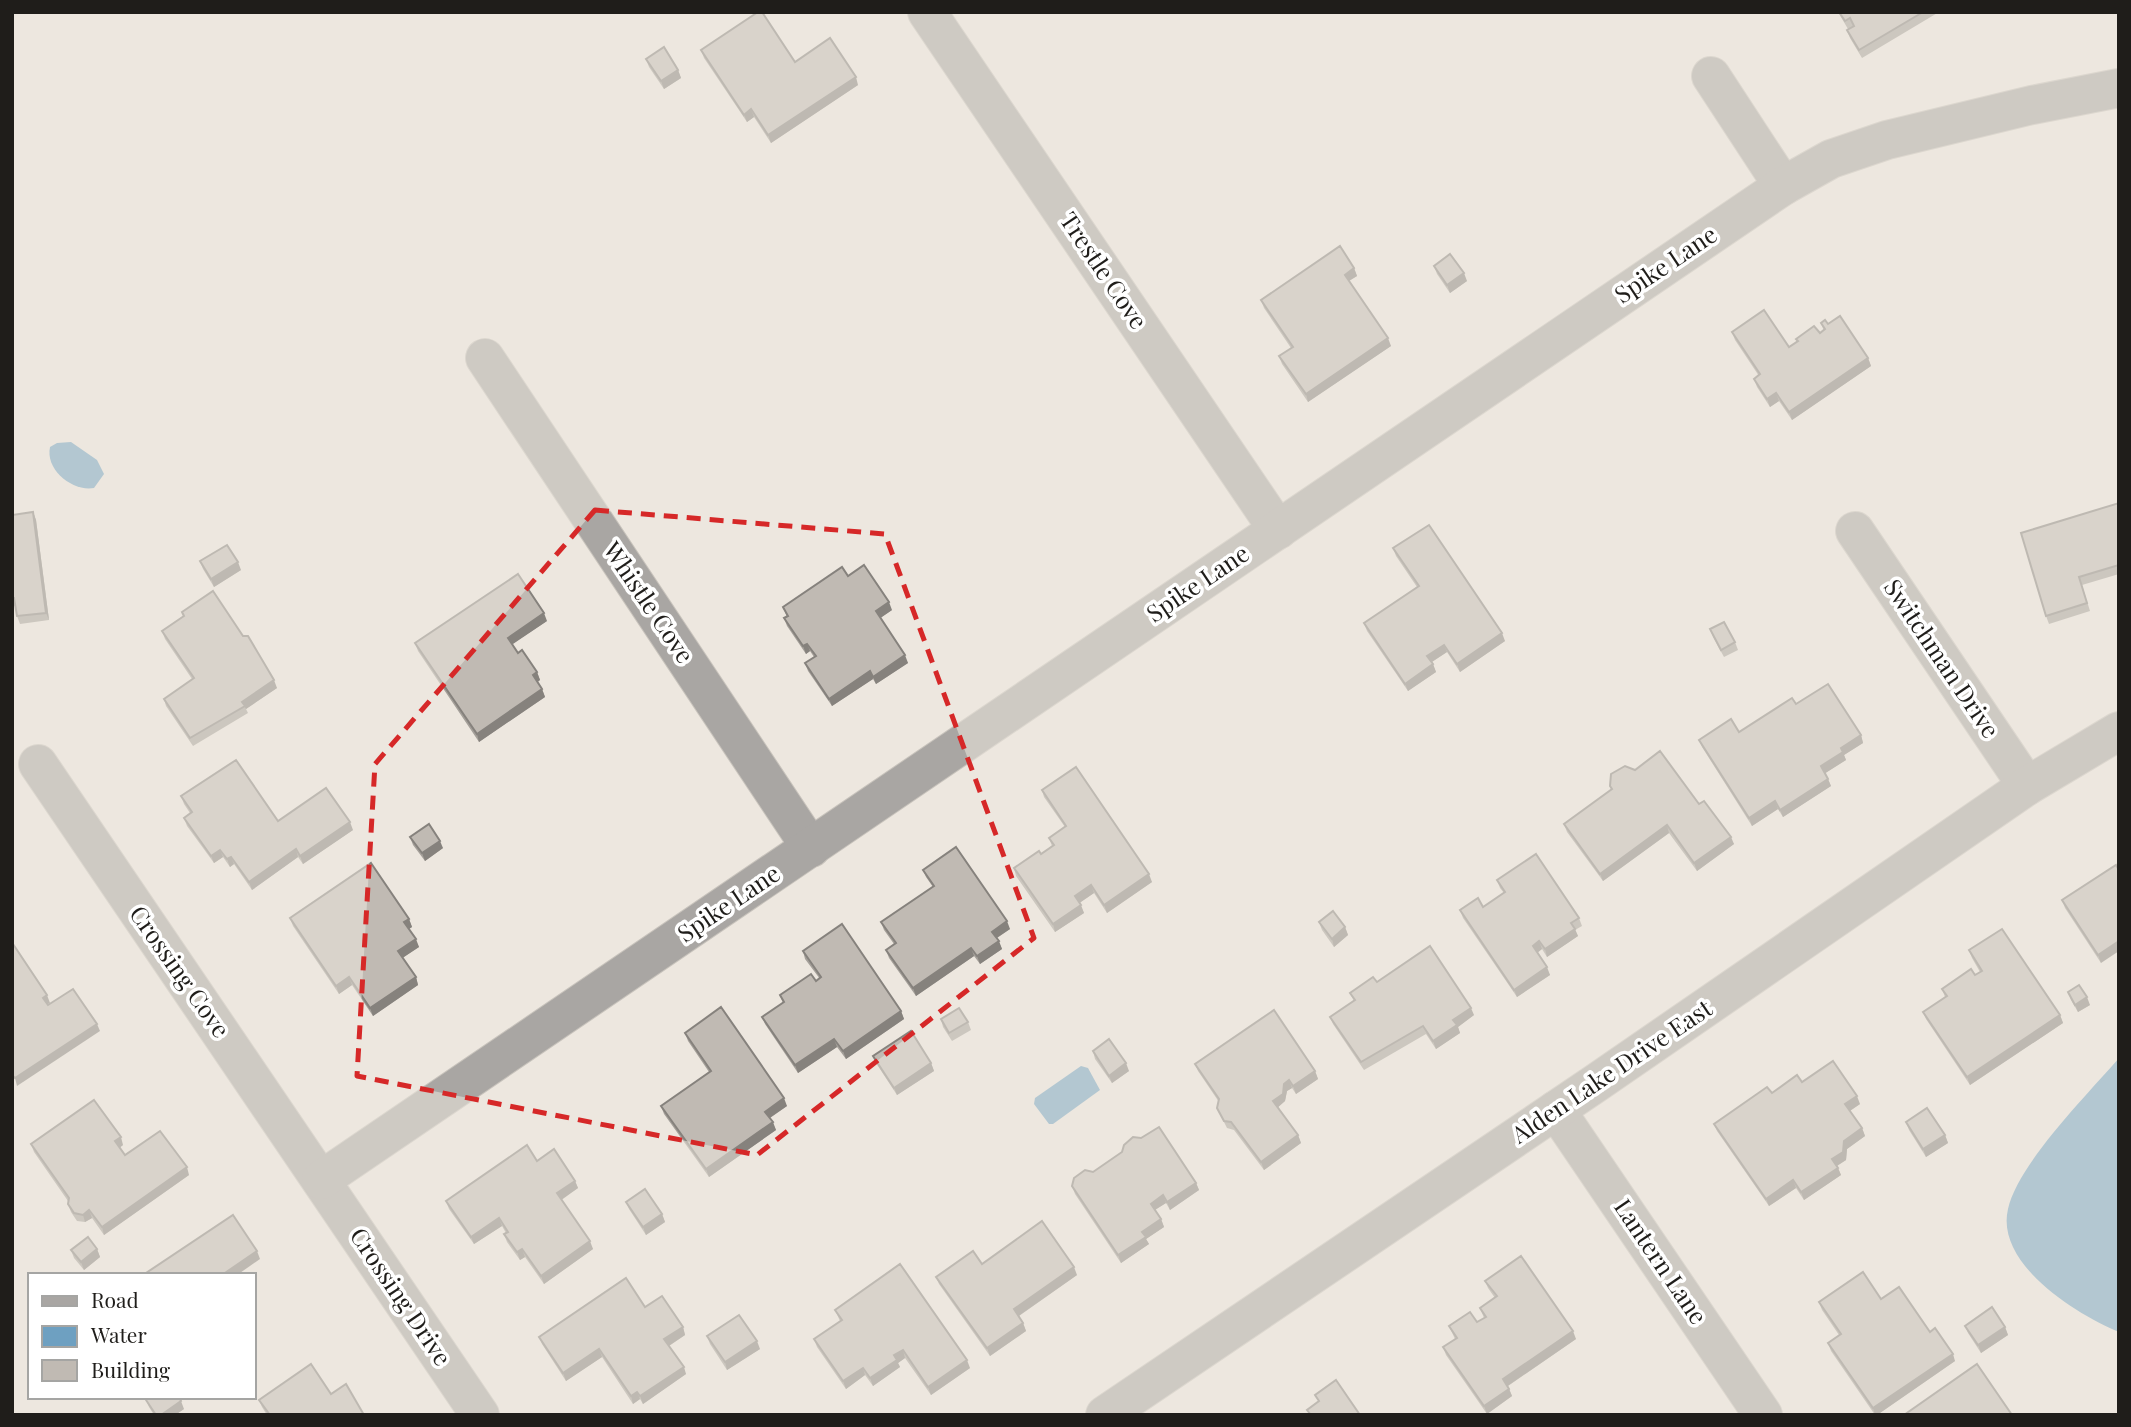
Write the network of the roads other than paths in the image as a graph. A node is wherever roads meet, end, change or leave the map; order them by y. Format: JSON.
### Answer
{"nodes":[{"id":1,"x":927,"y":12,"type":"edge"},
{"id":2,"x":1711,"y":76,"type":"dead end"},
{"id":3,"x":2119,"y":88,"type":"edge"},
{"id":4,"x":1783,"y":186,"type":"junction"},
{"id":5,"x":485,"y":358,"type":"dead end"},
{"id":6,"x":1278,"y":530,"type":"junction"},
{"id":7,"x":1855,"y":531,"type":"dead end"},
{"id":8,"x":2119,"y":732,"type":"edge"},
{"id":9,"x":38,"y":764,"type":"dead end"},
{"id":10,"x":2027,"y":786,"type":"junction"},
{"id":11,"x":811,"y":848,"type":"junction"},
{"id":12,"x":1556,"y":1110,"type":"junction"},
{"id":13,"x":321,"y":1180,"type":"junction"},
{"id":14,"x":480,"y":1415,"type":"edge"},
{"id":15,"x":1105,"y":1415,"type":"edge"},
{"id":16,"x":1763,"y":1415,"type":"edge"}],
"edges":[{"from":1,"to":6,"type":"street","name":"Trestle Cove"},
{"from":2,"to":4,"type":"street"},
{"from":3,"to":4,"type":"street","name":"Spike Lane"},
{"from":4,"to":6,"type":"street","name":"Spike Lane"},
{"from":5,"to":11,"type":"street","name":"Whistle Cove"},
{"from":6,"to":11,"type":"street","name":"Spike Lane"},
{"from":7,"to":10,"type":"street","name":"Switchman Drive"},
{"from":8,"to":10,"type":"street","name":"Alden Lake Drive East"},
{"from":9,"to":13,"type":"street","name":"Crossing Cove"},
{"from":10,"to":12,"type":"street","name":"Alden Lake Drive East"},
{"from":11,"to":13,"type":"street","name":"Spike Lane"},
{"from":12,"to":15,"type":"street","name":"Alden Lake Drive East"},
{"from":12,"to":16,"type":"street","name":"Lantern Lane"},
{"from":13,"to":14,"type":"street","name":"Crossing Drive"}]}
